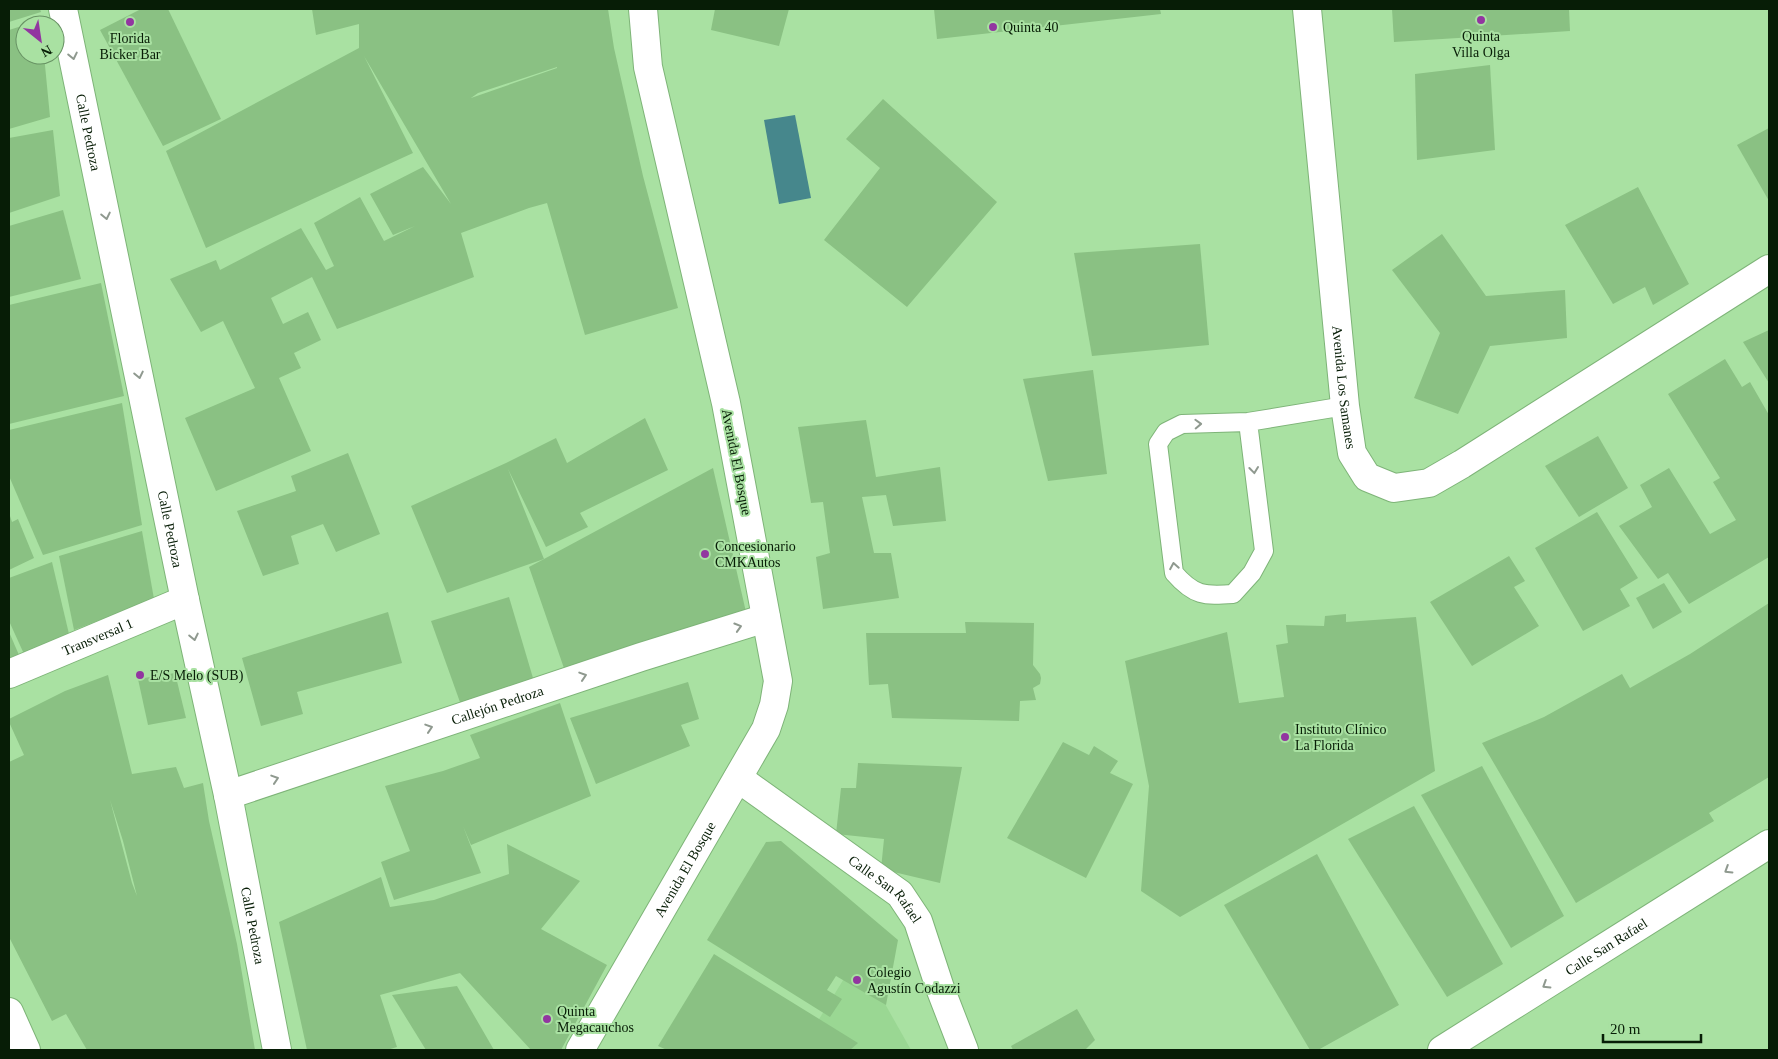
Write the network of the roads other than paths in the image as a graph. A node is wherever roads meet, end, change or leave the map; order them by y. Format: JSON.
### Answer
{"nodes":[{"id":1,"x":64,"y":9,"type":"edge"},
{"id":2,"x":643,"y":9,"type":"edge"},
{"id":3,"x":1307,"y":9,"type":"edge"},
{"id":4,"x":1769,"y":269,"type":"edge"},
{"id":5,"x":1345,"y":406,"type":"junction"},
{"id":6,"x":1248,"y":422,"type":"junction"},
{"id":7,"x":186,"y":600,"type":"junction"},
{"id":8,"x":766,"y":618,"type":"junction"},
{"id":9,"x":9,"y":674,"type":"edge"},
{"id":10,"x":738,"y":778,"type":"junction"},
{"id":11,"x":228,"y":795,"type":"junction"},
{"id":12,"x":1769,"y":844,"type":"edge"},
{"id":13,"x":9,"y":1012,"type":"edge"},
{"id":14,"x":26,"y":1050,"type":"edge"},
{"id":15,"x":277,"y":1050,"type":"edge"},
{"id":16,"x":580,"y":1050,"type":"edge"},
{"id":17,"x":964,"y":1050,"type":"edge"},
{"id":18,"x":1442,"y":1050,"type":"edge"}],
"edges":[{"from":1,"to":7,"type":"street","name":"Calle Pedroza","one_way":true},
{"from":2,"to":8,"type":"street","name":"Avenida El Bosque"},
{"from":3,"to":5,"type":"street","name":"Avenida Los Samanes"},
{"from":4,"to":5,"type":"street","name":"Avenida Los Samanes"},
{"from":5,"to":6,"type":"lane"},
{"from":6,"to":6,"type":"lane","one_way":true},
{"from":7,"to":9,"type":"street","name":"Transversal 1"},
{"from":7,"to":11,"type":"street","name":"Calle Pedroza","one_way":true},
{"from":8,"to":10,"type":"street","name":"Avenida El Bosque"},
{"from":11,"to":8,"type":"street","name":"Callejón Pedroza","one_way":true},
{"from":10,"to":16,"type":"street","name":"Avenida El Bosque"},
{"from":10,"to":17,"type":"street","name":"Calle San Rafael"},
{"from":11,"to":15,"type":"street","name":"Calle Pedroza"},
{"from":12,"to":18,"type":"street","name":"Calle San Rafael","one_way":true},
{"from":13,"to":14,"type":"street"}]}
